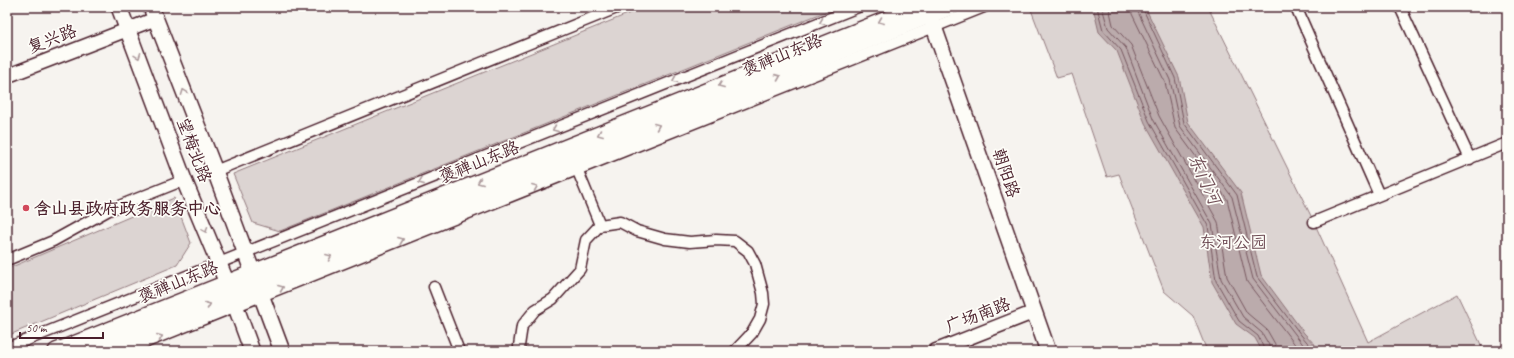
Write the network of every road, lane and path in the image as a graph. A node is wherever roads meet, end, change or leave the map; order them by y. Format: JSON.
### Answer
{"nodes":[{"id":1,"x":119,"y":7,"type":"edge"},
{"id":2,"x":619,"y":7,"type":"edge"},
{"id":3,"x":858,"y":7,"type":"edge"},
{"id":4,"x":917,"y":7,"type":"edge"},
{"id":5,"x":950,"y":7,"type":"edge"},
{"id":6,"x":984,"y":7,"type":"edge"},
{"id":7,"x":1296,"y":7,"type":"edge"},
{"id":8,"x":1400,"y":7,"type":"edge"},
{"id":9,"x":153,"y":13,"type":"edge"},
{"id":10,"x":930,"y":16,"type":"edge"},
{"id":11,"x":128,"y":30,"type":"junction"},
{"id":12,"x":7,"y":76,"type":"edge"},
{"id":13,"x":1507,"y":143,"type":"edge"},
{"id":14,"x":573,"y":159,"type":"junction"},
{"id":15,"x":1470,"y":159,"type":"junction"},
{"id":16,"x":215,"y":171,"type":"junction"},
{"id":17,"x":184,"y":180,"type":"junction"},
{"id":18,"x":1379,"y":195,"type":"junction"},
{"id":19,"x":1314,"y":222,"type":"dead end"},
{"id":20,"x":600,"y":225,"type":"junction"},
{"id":21,"x":245,"y":253,"type":"junction"},
{"id":22,"x":7,"y":260,"type":"edge"},
{"id":23,"x":219,"y":263,"type":"junction"},
{"id":24,"x":257,"y":285,"type":"junction"},
{"id":25,"x":434,"y":288,"type":"dead end"},
{"id":26,"x":232,"y":295,"type":"junction"},
{"id":27,"x":1034,"y":312,"type":"junction"},
{"id":28,"x":7,"y":348,"type":"edge"},
{"id":29,"x":56,"y":351,"type":"edge"},
{"id":30,"x":94,"y":351,"type":"edge"},
{"id":31,"x":124,"y":351,"type":"edge"},
{"id":32,"x":252,"y":351,"type":"edge"},
{"id":33,"x":282,"y":351,"type":"edge"},
{"id":34,"x":459,"y":351,"type":"edge"},
{"id":35,"x":520,"y":351,"type":"edge"},
{"id":36,"x":735,"y":351,"type":"edge"},
{"id":37,"x":935,"y":351,"type":"edge"},
{"id":38,"x":1048,"y":351,"type":"edge"}],
"edges":[{"from":1,"to":11,"type":"main road","name":"望梅北路"},
{"from":2,"to":16,"type":"street"},
{"from":3,"to":21,"type":"street","one_way":true},
{"from":4,"to":14,"type":"main road","name":"褒禅山东路","one_way":true},
{"from":5,"to":10,"type":"main road","name":"褒禅山东路"},
{"from":6,"to":10,"type":"street"},
{"from":7,"to":18,"type":"street"},
{"from":8,"to":15,"type":"street"},
{"from":9,"to":11,"type":"street","name":"复兴路"},
{"from":16,"to":9,"type":"main road","name":"望梅北路","one_way":true},
{"from":14,"to":10,"type":"main road","name":"褒禅山东路","one_way":true},
{"from":10,"to":27,"type":"main road","name":"朝阳路"},
{"from":11,"to":12,"type":"street","name":"复兴路"},
{"from":11,"to":17,"type":"main road","name":"望梅北路","one_way":true},
{"from":13,"to":15,"type":"street"},
{"from":14,"to":20,"type":"street"},
{"from":14,"to":24,"type":"main road","name":"褒禅山东路"},
{"from":15,"to":18,"type":"street"},
{"from":16,"to":21,"type":"main road","name":"望梅北路"},
{"from":17,"to":22,"type":"street"},
{"from":17,"to":23,"type":"main road","name":"望梅北路","one_way":true},
{"from":18,"to":19,"type":"street"},
{"from":20,"to":35,"type":"street"},
{"from":20,"to":36,"type":"street"},
{"from":21,"to":23,"type":"street"},
{"from":21,"to":24,"type":"main road","name":"望梅北路"},
{"from":23,"to":26,"type":"main road","name":"望梅北路"},
{"from":23,"to":28,"type":"street"},
{"from":24,"to":26,"type":"main road","name":"褒禅山东路"},
{"from":24,"to":33,"type":"main road","name":"望梅北路"},
{"from":25,"to":34,"type":"street"},
{"from":26,"to":29,"type":"main road","name":"褒禅山东路"},
{"from":30,"to":26,"type":"main road","name":"褒禅山东路","one_way":true},
{"from":31,"to":26,"type":"street","one_way":true},
{"from":26,"to":32,"type":"main road","name":"望梅北路"},
{"from":27,"to":37,"type":"street","name":"广场南路"},
{"from":27,"to":38,"type":"main road","name":"朝阳路"}]}
